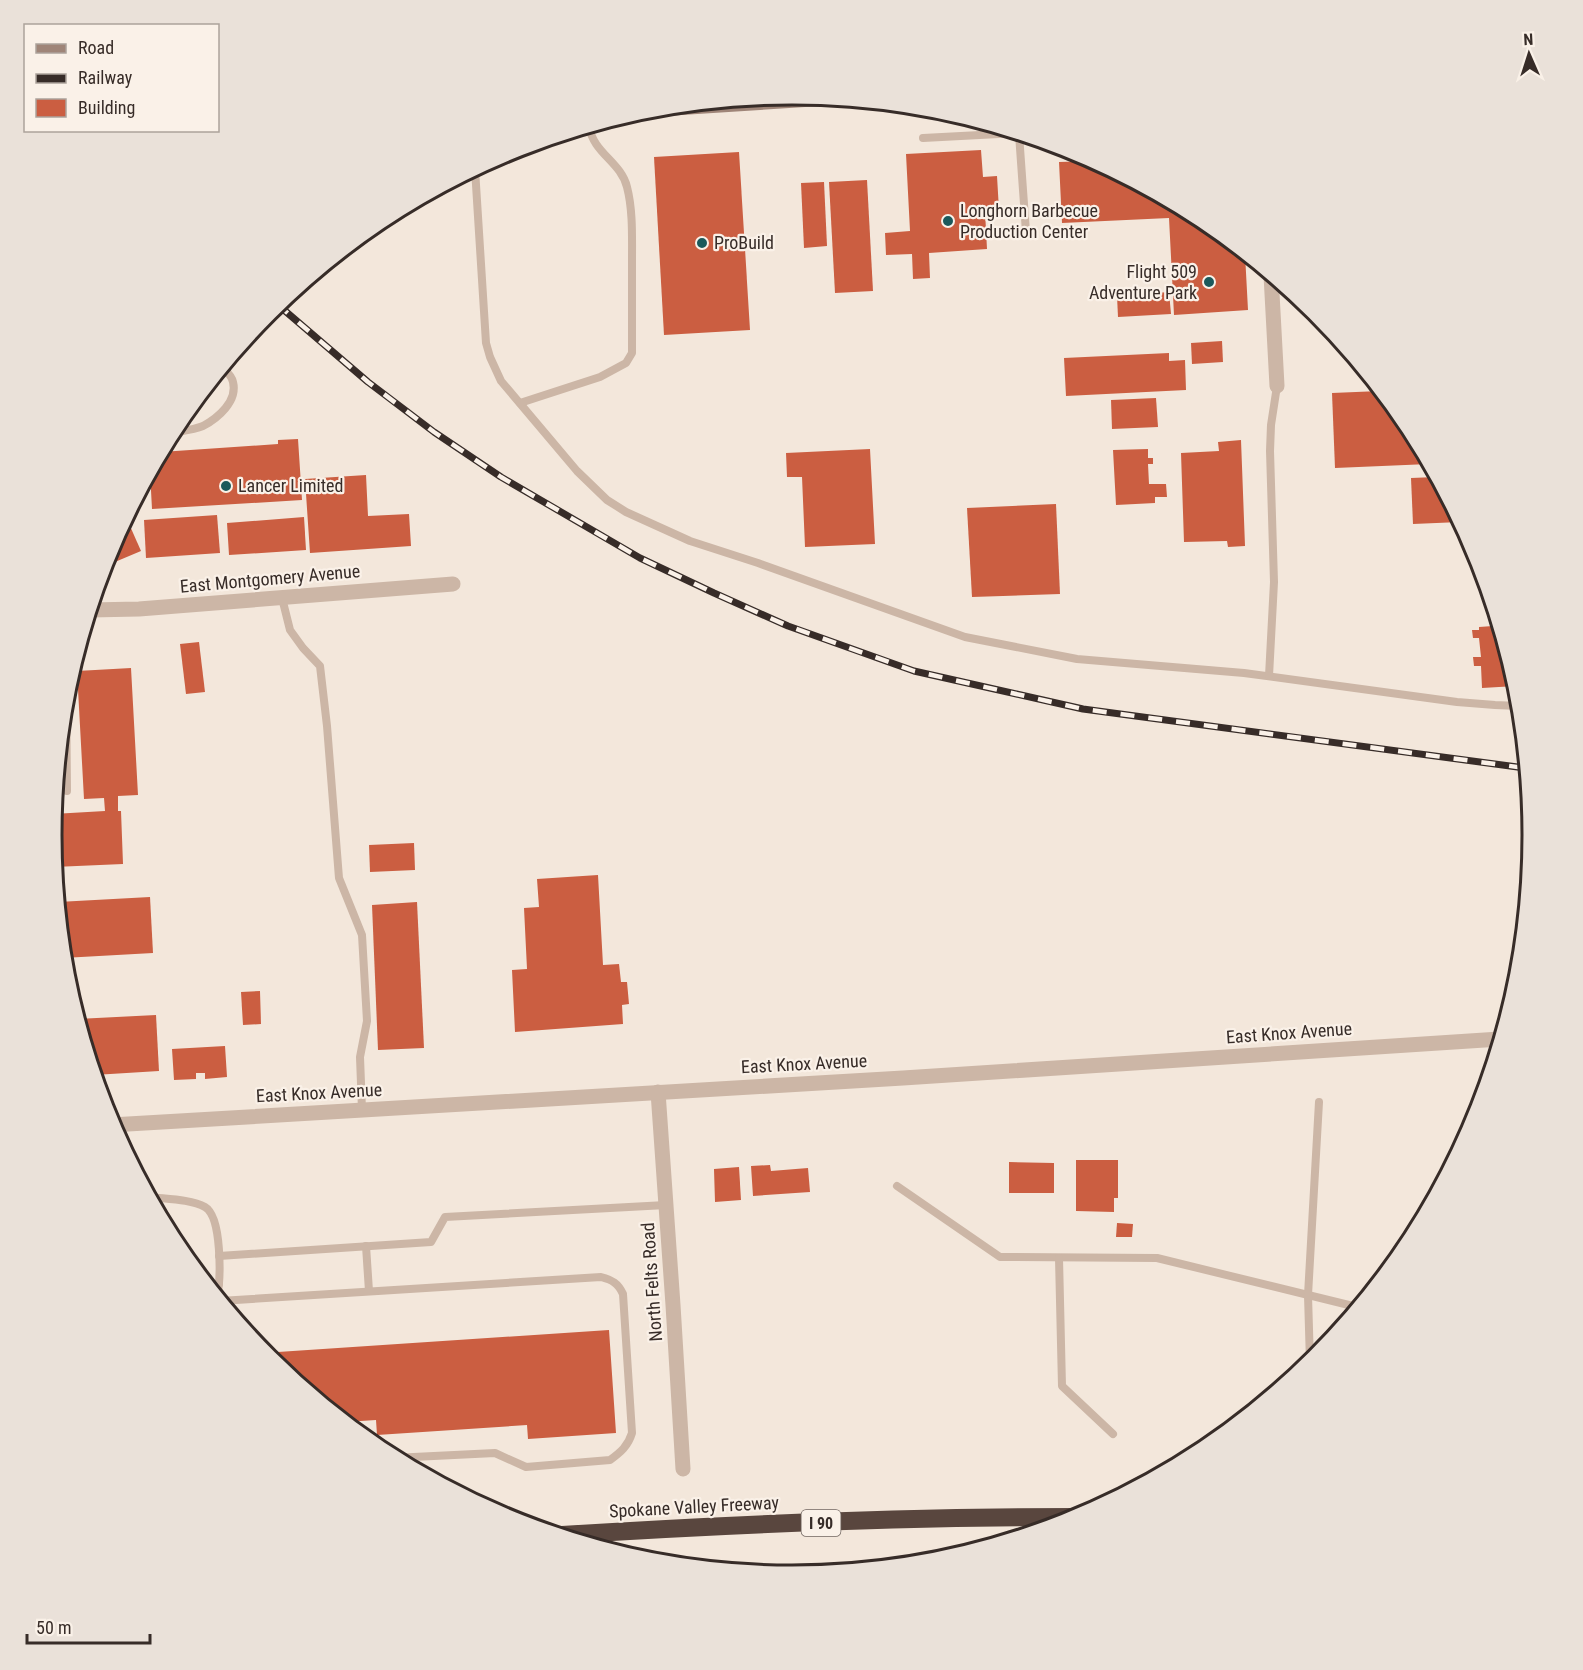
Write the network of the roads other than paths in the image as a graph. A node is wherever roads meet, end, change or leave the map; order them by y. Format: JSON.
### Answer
{"nodes":[{"id":1,"x":591,"y":134,"type":"edge"},
{"id":2,"x":996,"y":135,"type":"edge"},
{"id":3,"x":923,"y":138,"type":"dead end"},
{"id":4,"x":1019,"y":142,"type":"edge"},
{"id":5,"x":476,"y":177,"type":"edge"},
{"id":6,"x":1026,"y":232,"type":"dead end"},
{"id":7,"x":1272,"y":285,"type":"edge"},
{"id":8,"x":228,"y":372,"type":"edge"},
{"id":9,"x":1277,"y":386,"type":"joint"},
{"id":10,"x":520,"y":403,"type":"junction"},
{"id":11,"x":184,"y":430,"type":"edge"},
{"id":12,"x":453,"y":584,"type":"dead end"},
{"id":13,"x":282,"y":598,"type":"junction"},
{"id":14,"x":97,"y":610,"type":"edge"},
{"id":15,"x":1269,"y":676,"type":"junction"},
{"id":16,"x":1509,"y":705,"type":"edge"},
{"id":17,"x":67,"y":753,"type":"edge"},
{"id":18,"x":67,"y":791,"type":"dead end"},
{"id":19,"x":1492,"y":1040,"type":"edge"},
{"id":20,"x":658,"y":1092,"type":"junction"},
{"id":21,"x":1319,"y":1102,"type":"dead end"},
{"id":22,"x":362,"y":1110,"type":"junction"},
{"id":23,"x":122,"y":1124,"type":"edge"},
{"id":24,"x":897,"y":1186,"type":"dead end"},
{"id":25,"x":158,"y":1198,"type":"edge"},
{"id":26,"x":666,"y":1205,"type":"junction"},
{"id":27,"x":366,"y":1246,"type":"junction"},
{"id":28,"x":219,"y":1256,"type":"junction"},
{"id":29,"x":1059,"y":1258,"type":"junction"},
{"id":30,"x":219,"y":1284,"type":"edge"},
{"id":31,"x":369,"y":1291,"type":"junction"},
{"id":32,"x":1308,"y":1295,"type":"junction"},
{"id":33,"x":230,"y":1300,"type":"edge"},
{"id":34,"x":1349,"y":1305,"type":"edge"},
{"id":35,"x":1310,"y":1349,"type":"edge"},
{"id":36,"x":1113,"y":1434,"type":"dead end"},
{"id":37,"x":410,"y":1457,"type":"edge"},
{"id":38,"x":683,"y":1469,"type":"dead end"},
{"id":39,"x":1048,"y":1518,"type":"edge"},
{"id":40,"x":582,"y":1534,"type":"edge"}],
"edges":[{"from":1,"to":10,"type":"lane"},
{"from":2,"to":3,"type":"lane"},
{"from":4,"to":6,"type":"lane"},
{"from":5,"to":10,"type":"lane"},
{"from":7,"to":9,"type":"street"},
{"from":8,"to":11,"type":"lane"},
{"from":9,"to":15,"type":"lane"},
{"from":10,"to":15,"type":"lane"},
{"from":12,"to":13,"type":"street","name":"East Montgomery Avenue"},
{"from":13,"to":14,"type":"street","name":"East Montgomery Avenue"},
{"from":13,"to":22,"type":"lane"},
{"from":15,"to":16,"type":"lane"},
{"from":17,"to":18,"type":"lane"},
{"from":19,"to":20,"type":"street","name":"East Knox Avenue"},
{"from":20,"to":22,"type":"street","name":"East Knox Avenue"},
{"from":20,"to":26,"type":"street","name":"North Felts Road"},
{"from":21,"to":32,"type":"lane"},
{"from":22,"to":23,"type":"street","name":"East Knox Avenue"},
{"from":24,"to":29,"type":"lane"},
{"from":25,"to":28,"type":"lane"},
{"from":26,"to":27,"type":"lane"},
{"from":26,"to":38,"type":"street","name":"North Felts Road"},
{"from":27,"to":28,"type":"lane"},
{"from":27,"to":31,"type":"lane"},
{"from":28,"to":30,"type":"lane"},
{"from":29,"to":32,"type":"lane"},
{"from":29,"to":36,"type":"lane"},
{"from":31,"to":33,"type":"lane"},
{"from":31,"to":37,"type":"lane"},
{"from":32,"to":34,"type":"lane"},
{"from":32,"to":35,"type":"lane"},
{"from":39,"to":40,"type":"highway","name":"Spokane Valley Freeway","number":"I 90"}]}
